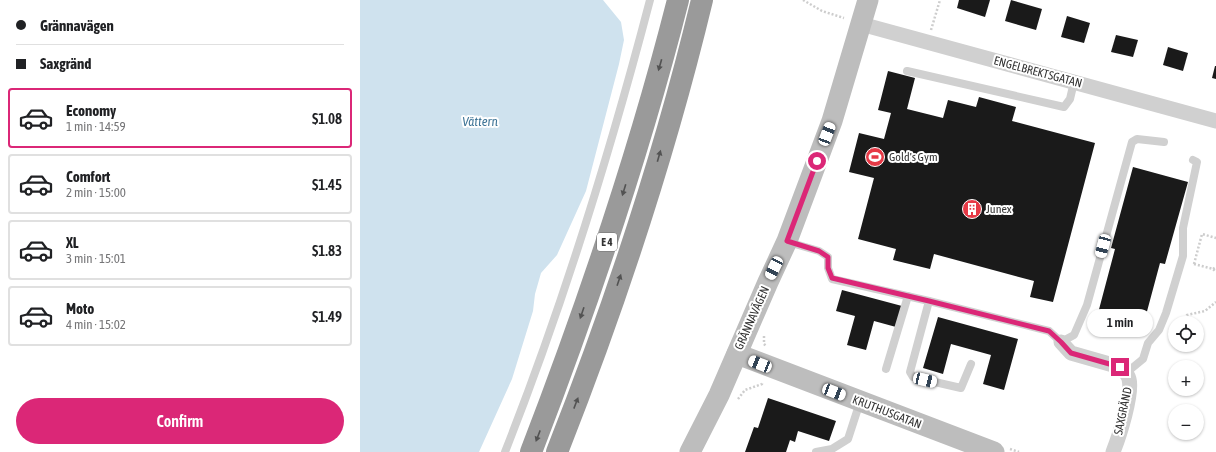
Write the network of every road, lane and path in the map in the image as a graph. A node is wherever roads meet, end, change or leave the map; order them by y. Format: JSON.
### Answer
{"nodes":[{"id":1,"x":650,"y":0,"type":"edge"},
{"id":2,"x":678,"y":0,"type":"edge"},
{"id":3,"x":702,"y":0,"type":"edge"},
{"id":4,"x":803,"y":0,"type":"edge"},
{"id":5,"x":868,"y":0,"type":"edge"},
{"id":6,"x":940,"y":0,"type":"edge"},
{"id":7,"x":854,"y":22,"type":"junction"},
{"id":8,"x":927,"y":42,"type":"junction"},
{"id":9,"x":907,"y":71,"type":"dead end"},
{"id":10,"x":1074,"y":82,"type":"junction"},
{"id":11,"x":1216,"y":121,"type":"edge"},
{"id":12,"x":1164,"y":142,"type":"dead end"},
{"id":13,"x":1193,"y":160,"type":"dead end"},
{"id":14,"x":1216,"y":238,"type":"edge"},
{"id":15,"x":787,"y":241,"type":"junction"},
{"id":16,"x":1182,"y":261,"type":"junction"},
{"id":17,"x":1194,"y":264,"type":"junction"},
{"id":18,"x":1216,"y":267,"type":"edge"},
{"id":19,"x":1213,"y":269,"type":"junction"},
{"id":20,"x":1216,"y":272,"type":"edge"},
{"id":21,"x":908,"y":296,"type":"junction"},
{"id":22,"x":929,"y":301,"type":"junction"},
{"id":23,"x":1216,"y":302,"type":"edge"},
{"id":24,"x":1187,"y":316,"type":"edge"},
{"id":25,"x":1061,"y":342,"type":"junction"},
{"id":26,"x":737,"y":354,"type":"junction"},
{"id":27,"x":971,"y":364,"type":"dead end"},
{"id":28,"x":769,"y":367,"type":"junction"},
{"id":29,"x":886,"y":369,"type":"dead end"},
{"id":30,"x":1126,"y":373,"type":"junction"},
{"id":31,"x":736,"y":402,"type":"dead end"},
{"id":32,"x":860,"y":402,"type":"junction"},
{"id":33,"x":505,"y":452,"type":"edge"},
{"id":34,"x":531,"y":452,"type":"edge"},
{"id":35,"x":557,"y":452,"type":"edge"},
{"id":36,"x":690,"y":452,"type":"edge"},
{"id":37,"x":816,"y":452,"type":"edge"},
{"id":38,"x":994,"y":452,"type":"edge"},
{"id":39,"x":1113,"y":452,"type":"edge"}],
"edges":[{"from":1,"to":33,"type":"lane"},
{"from":2,"to":34,"type":"highway","number":"E 4","one_way":true},
{"from":35,"to":3,"type":"highway","number":"E 4","one_way":true},
{"from":4,"to":7,"type":"path"},
{"from":5,"to":7,"type":"main road","name":"GRÄNNAVÄGEN"},
{"from":6,"to":8,"type":"path"},
{"from":7,"to":8,"type":"street","name":"ENGELBREKTSGATAN"},
{"from":7,"to":15,"type":"main road","name":"GRÄNNAVÄGEN"},
{"from":8,"to":10,"type":"street","name":"ENGELBREKTSGATAN"},
{"from":9,"to":10,"type":"lane"},
{"from":10,"to":11,"type":"street","name":"ENGELBREKTSGATAN"},
{"from":12,"to":25,"type":"lane"},
{"from":13,"to":16,"type":"lane"},
{"from":14,"to":17,"type":"path"},
{"from":15,"to":21,"type":"lane"},
{"from":15,"to":26,"type":"main road","name":"GRÄNNAVÄGEN"},
{"from":16,"to":17,"type":"path"},
{"from":16,"to":30,"type":"lane"},
{"from":17,"to":19,"type":"path"},
{"from":18,"to":19,"type":"path"},
{"from":19,"to":20,"type":"path"},
{"from":21,"to":22,"type":"lane"},
{"from":21,"to":29,"type":"lane"},
{"from":22,"to":25,"type":"lane"},
{"from":22,"to":27,"type":"lane"},
{"from":23,"to":24,"type":"path"},
{"from":25,"to":30,"type":"street","name":"SAXGRÄND"},
{"from":26,"to":28,"type":"main road","name":"KRUTHUSGATAN"},
{"from":26,"to":36,"type":"main road","name":"GRÄNNAVÄGEN"},
{"from":28,"to":31,"type":"path"},
{"from":28,"to":32,"type":"main road","name":"KRUTHUSGATAN"},
{"from":30,"to":39,"type":"street","name":"SAXGRÄND"},
{"from":32,"to":37,"type":"lane"},
{"from":32,"to":38,"type":"main road","name":"KRUTHUSGATAN"}]}
